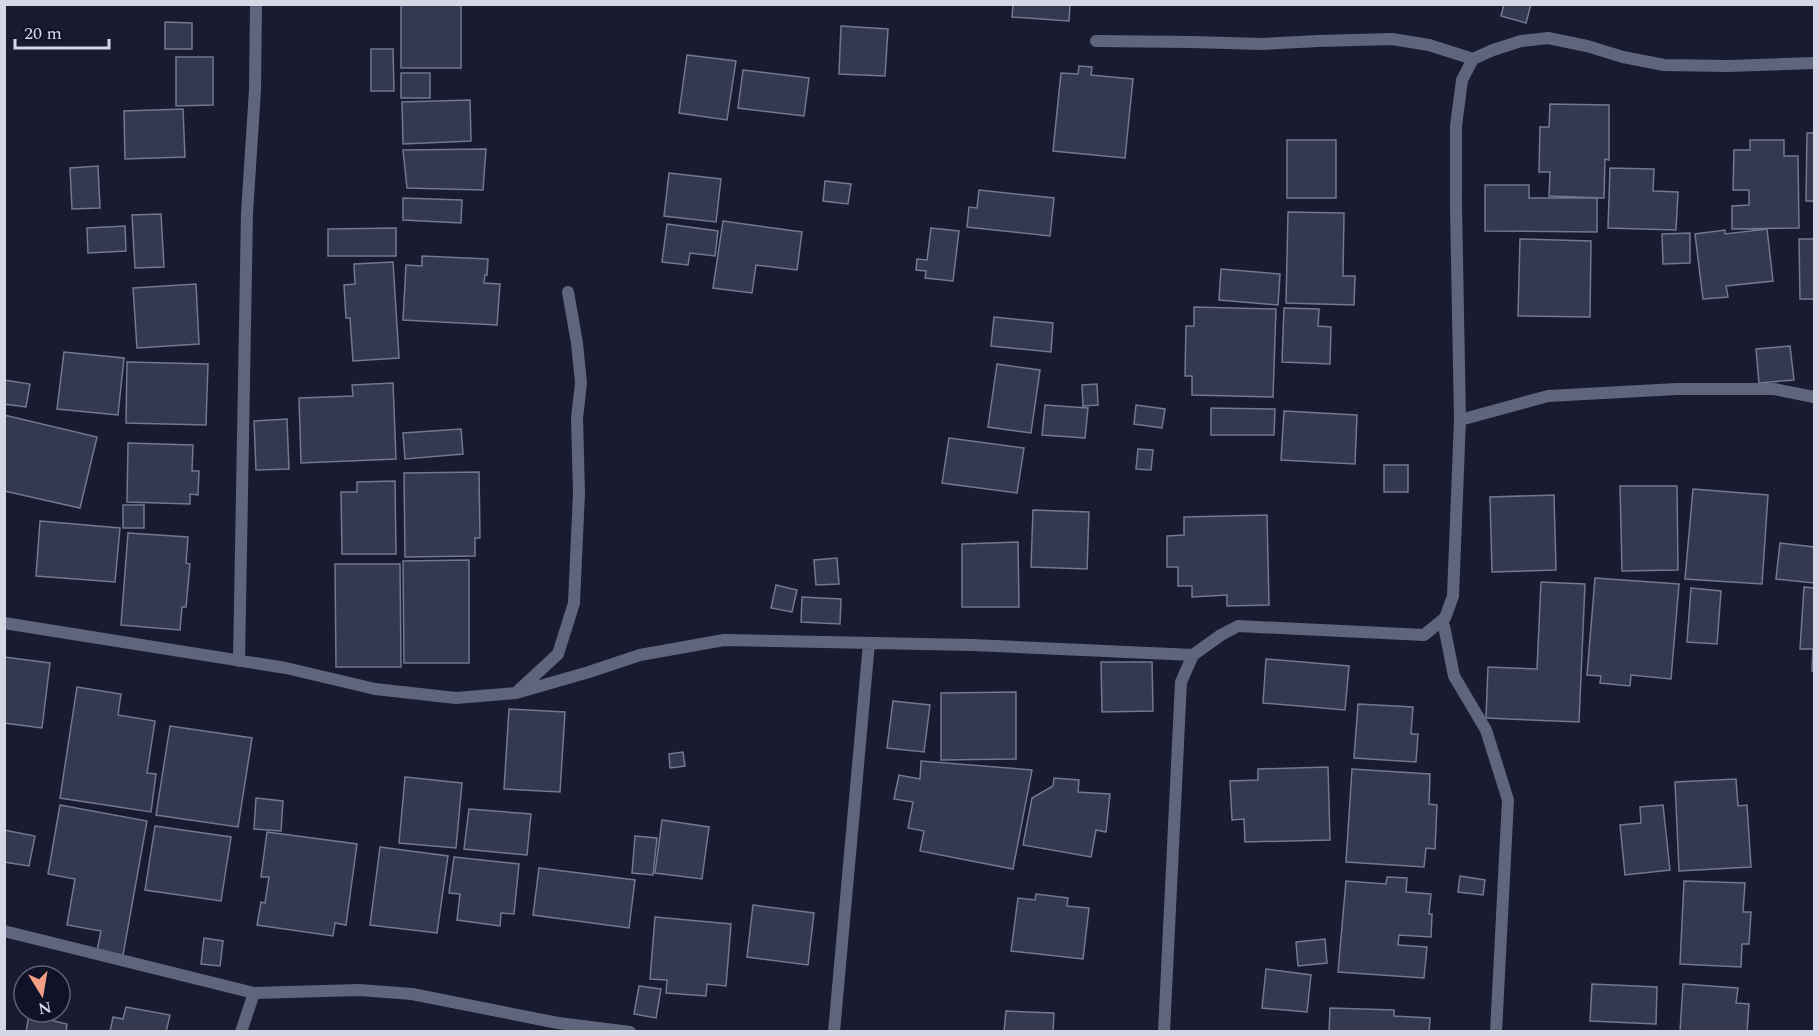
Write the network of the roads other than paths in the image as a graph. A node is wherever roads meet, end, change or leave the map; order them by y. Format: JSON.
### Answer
{"nodes":[{"id":1,"x":256,"y":4,"type":"edge"},
{"id":2,"x":1096,"y":41,"type":"dead end"},
{"id":3,"x":1473,"y":59,"type":"junction"},
{"id":4,"x":1815,"y":63,"type":"edge"},
{"id":5,"x":568,"y":292,"type":"dead end"},
{"id":6,"x":1815,"y":397,"type":"edge"},
{"id":7,"x":1460,"y":420,"type":"junction"},
{"id":8,"x":4,"y":623,"type":"edge"},
{"id":9,"x":1444,"y":626,"type":"dead end"},
{"id":10,"x":869,"y":643,"type":"junction"},
{"id":11,"x":1193,"y":655,"type":"junction"},
{"id":12,"x":239,"y":661,"type":"junction"},
{"id":13,"x":516,"y":693,"type":"junction"},
{"id":14,"x":4,"y":931,"type":"edge"},
{"id":15,"x":254,"y":993,"type":"junction"},
{"id":16,"x":241,"y":1032,"type":"edge"},
{"id":17,"x":630,"y":1032,"type":"edge"},
{"id":18,"x":834,"y":1032,"type":"edge"},
{"id":19,"x":1164,"y":1032,"type":"edge"},
{"id":20,"x":1496,"y":1032,"type":"edge"}],
"edges":[{"from":1,"to":12,"type":"street"},
{"from":2,"to":3,"type":"street"},
{"from":3,"to":4,"type":"street"},
{"from":3,"to":7,"type":"street"},
{"from":5,"to":13,"type":"street"},
{"from":6,"to":7,"type":"street"},
{"from":7,"to":11,"type":"street"},
{"from":8,"to":12,"type":"street"},
{"from":9,"to":20,"type":"street"},
{"from":10,"to":11,"type":"street"},
{"from":10,"to":13,"type":"street"},
{"from":10,"to":18,"type":"street"},
{"from":11,"to":19,"type":"street"},
{"from":12,"to":13,"type":"street"},
{"from":14,"to":15,"type":"street"},
{"from":15,"to":16,"type":"street"},
{"from":15,"to":17,"type":"street"}]}
